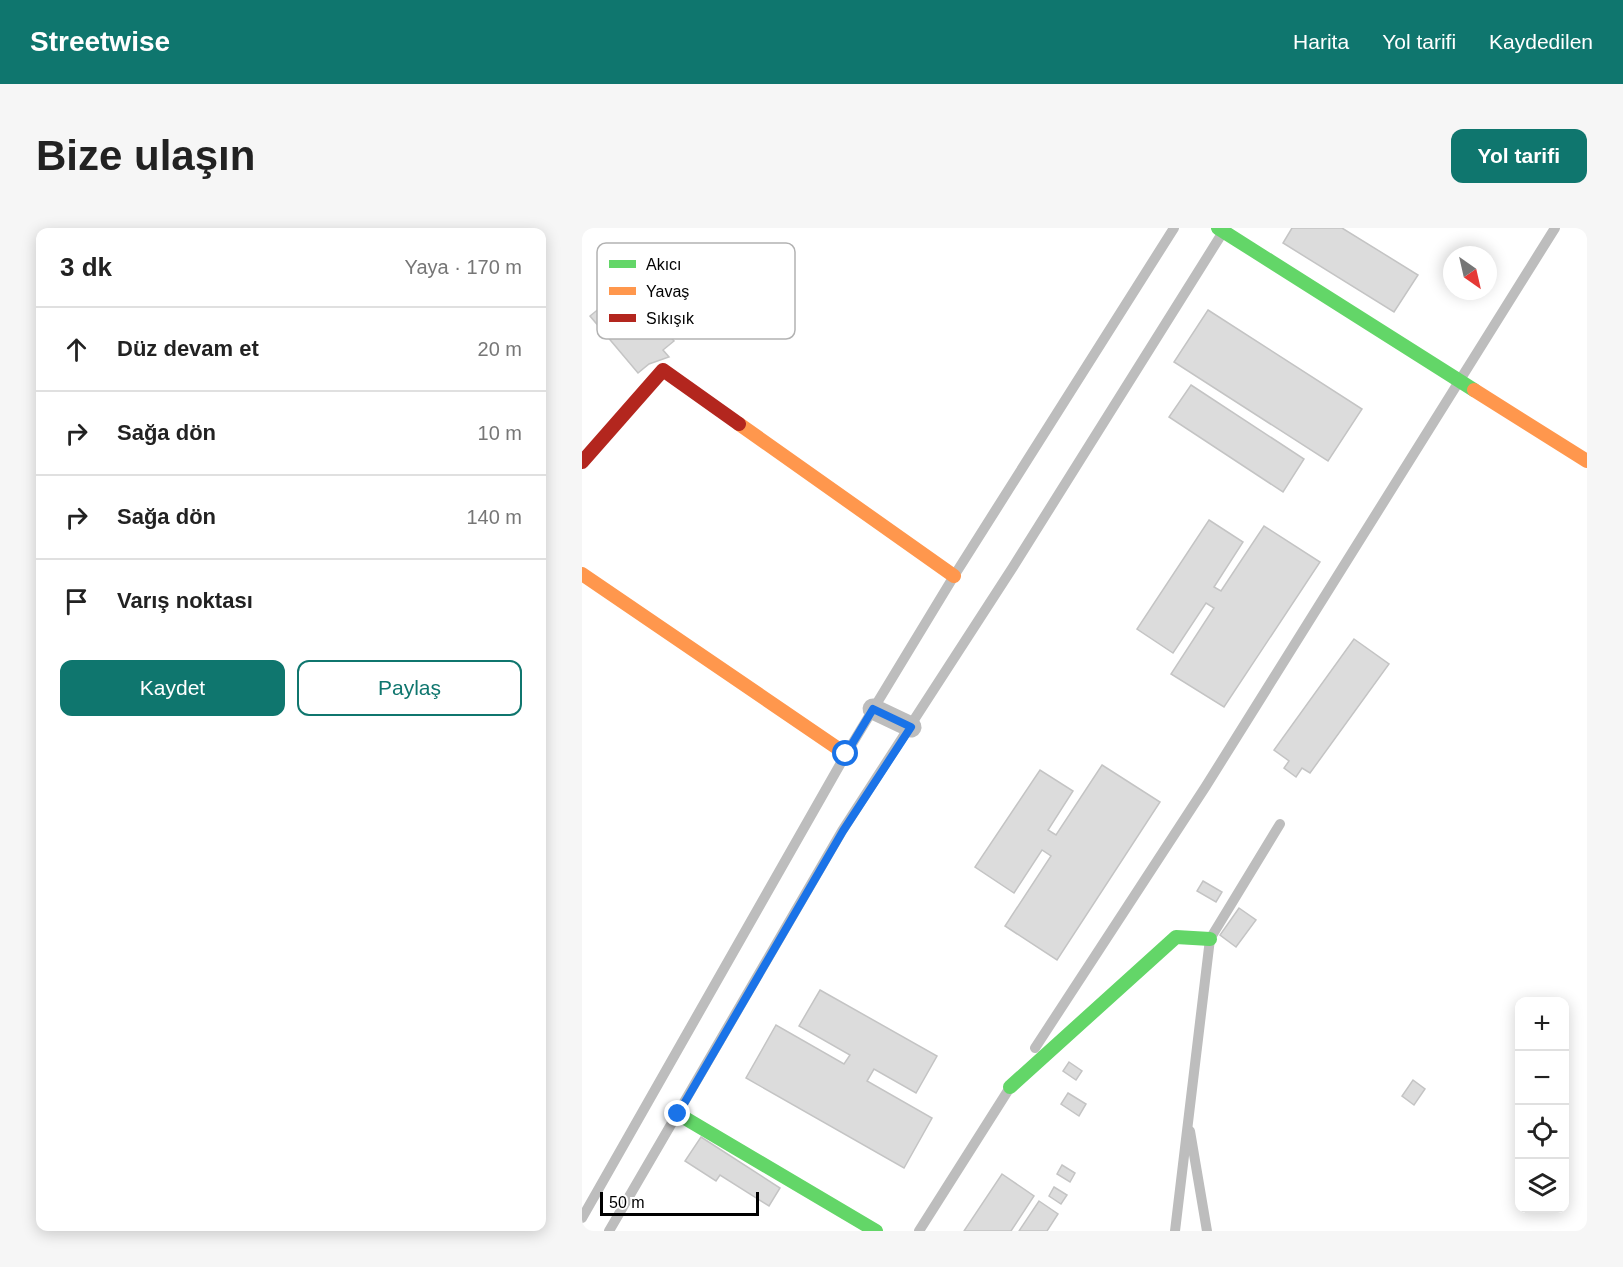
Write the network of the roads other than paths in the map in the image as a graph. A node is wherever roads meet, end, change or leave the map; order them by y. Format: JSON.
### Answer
{"nodes":[{"id":1,"x":1174,"y":228,"type":"edge"},
{"id":2,"x":1555,"y":228,"type":"edge"},
{"id":3,"x":1222,"y":229,"type":"edge"},
{"id":4,"x":1458,"y":381,"type":"junction"},
{"id":5,"x":1587,"y":461,"type":"edge"},
{"id":6,"x":582,"y":462,"type":"edge"},
{"id":7,"x":582,"y":574,"type":"edge"},
{"id":8,"x":954,"y":576,"type":"junction"},
{"id":9,"x":873,"y":709,"type":"junction"},
{"id":10,"x":911,"y":727,"type":"junction"},
{"id":11,"x":846,"y":754,"type":"junction"},
{"id":12,"x":1280,"y":824,"type":"dead end"},
{"id":13,"x":1210,"y":939,"type":"junction"},
{"id":14,"x":1010,"y":1087,"type":"junction"},
{"id":15,"x":678,"y":1114,"type":"junction"},
{"id":16,"x":1188,"y":1119,"type":"junction"},
{"id":17,"x":582,"y":1218,"type":"edge"},
{"id":18,"x":609,"y":1231,"type":"edge"},
{"id":19,"x":876,"y":1231,"type":"edge"},
{"id":20,"x":919,"y":1231,"type":"edge"},
{"id":21,"x":1175,"y":1231,"type":"edge"},
{"id":22,"x":1207,"y":1231,"type":"edge"}],
"edges":[{"from":1,"to":8,"type":"lane"},
{"from":2,"to":4,"type":"lane"},
{"from":3,"to":4,"type":"street"},
{"from":3,"to":10,"type":"lane"},
{"from":4,"to":5,"type":"street"},
{"from":4,"to":14,"type":"lane"},
{"from":6,"to":8,"type":"street"},
{"from":7,"to":11,"type":"street"},
{"from":8,"to":9,"type":"lane"},
{"from":9,"to":10,"type":"street"},
{"from":9,"to":11,"type":"lane"},
{"from":10,"to":15,"type":"lane"},
{"from":11,"to":17,"type":"lane"},
{"from":12,"to":13,"type":"lane"},
{"from":13,"to":14,"type":"street"},
{"from":13,"to":16,"type":"lane"},
{"from":14,"to":20,"type":"lane"},
{"from":15,"to":18,"type":"lane"},
{"from":15,"to":19,"type":"street"},
{"from":16,"to":21,"type":"lane"},
{"from":16,"to":22,"type":"lane"}]}
